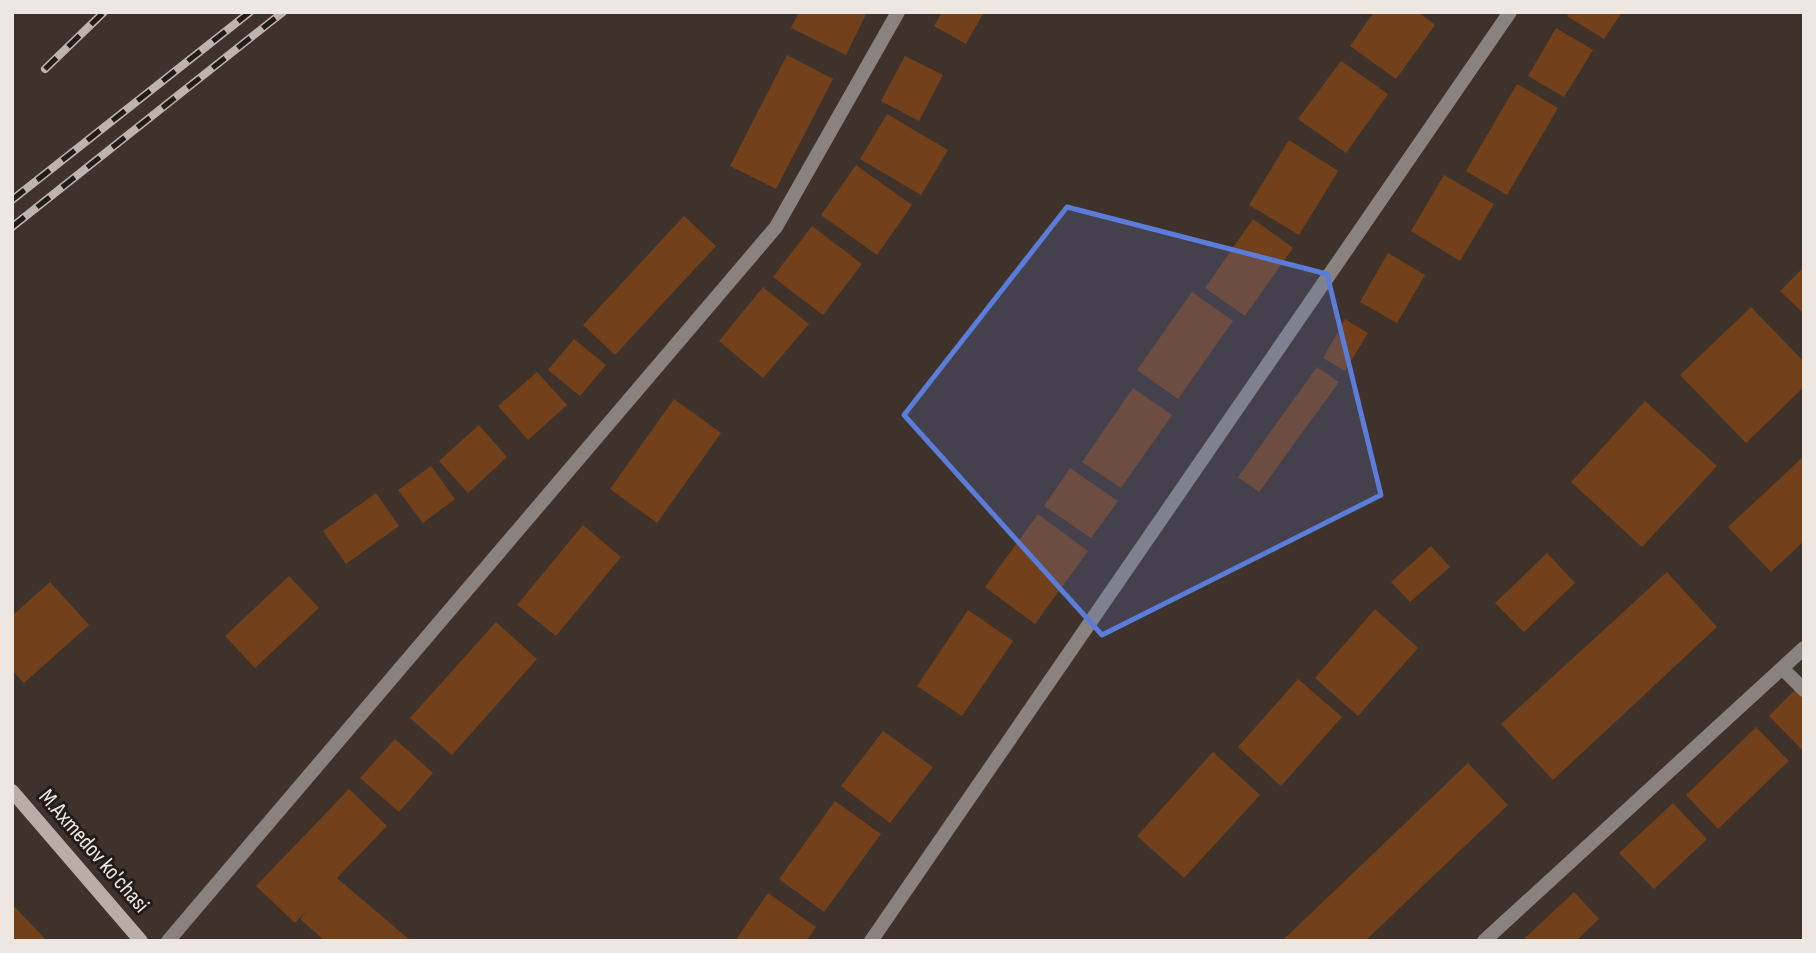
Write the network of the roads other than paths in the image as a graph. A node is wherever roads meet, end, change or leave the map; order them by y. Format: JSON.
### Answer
{"nodes":[{"id":1,"x":898,"y":12,"type":"edge"},
{"id":2,"x":1510,"y":12,"type":"edge"},
{"id":3,"x":1804,"y":648,"type":"edge"},
{"id":4,"x":1782,"y":668,"type":"junction"},
{"id":5,"x":1804,"y":690,"type":"edge"},
{"id":6,"x":12,"y":791,"type":"edge"},
{"id":7,"x":141,"y":941,"type":"edge"},
{"id":8,"x":168,"y":941,"type":"edge"},
{"id":9,"x":871,"y":941,"type":"edge"},
{"id":10,"x":1484,"y":941,"type":"edge"}],
"edges":[{"from":1,"to":8,"type":"street"},
{"from":2,"to":9,"type":"street"},
{"from":3,"to":4,"type":"street"},
{"from":4,"to":5,"type":"street"},
{"from":4,"to":10,"type":"street"},
{"from":6,"to":7,"type":"main road","name":"M.Axmedov ko'chasi"}]}
